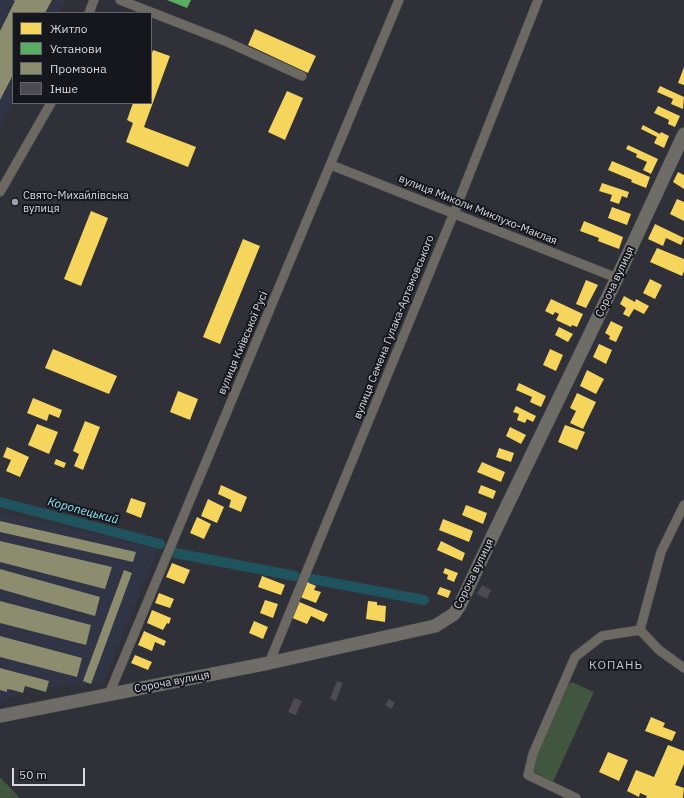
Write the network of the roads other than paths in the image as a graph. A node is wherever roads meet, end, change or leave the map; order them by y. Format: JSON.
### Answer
{"nodes":[{"id":1,"x":94,"y":0,"type":"edge"},
{"id":2,"x":120,"y":0,"type":"edge"},
{"id":3,"x":399,"y":0,"type":"edge"},
{"id":4,"x":538,"y":0,"type":"edge"},
{"id":5,"x":89,"y":12,"type":"edge"},
{"id":6,"x":151,"y":12,"type":"edge"},
{"id":7,"x":152,"y":12,"type":"edge"},
{"id":8,"x":302,"y":76,"type":"dead end"},
{"id":9,"x":50,"y":104,"type":"edge"},
{"id":10,"x":684,"y":134,"type":"edge"},
{"id":11,"x":331,"y":165,"type":"junction"},
{"id":12,"x":0,"y":192,"type":"edge"},
{"id":13,"x":454,"y":213,"type":"junction"},
{"id":14,"x":617,"y":278,"type":"junction"},
{"id":15,"x":684,"y":505,"type":"edge"},
{"id":16,"x":640,"y":630,"type":"junction"},
{"id":17,"x":268,"y":663,"type":"junction"},
{"id":18,"x":684,"y":668,"type":"edge"},
{"id":19,"x":109,"y":694,"type":"junction"},
{"id":20,"x":0,"y":716,"type":"edge"},
{"id":21,"x":576,"y":798,"type":"edge"}],
"edges":[{"from":1,"to":5,"type":"street"},
{"from":2,"to":6,"type":"street"},
{"from":3,"to":11,"type":"street","name":"вулиця Київської Русі"},
{"from":4,"to":13,"type":"street","name":"вулиця Семена Гулака-Артемовського"},
{"from":7,"to":8,"type":"street"},
{"from":9,"to":12,"type":"street"},
{"from":10,"to":14,"type":"main road","name":"Сороча вулиця"},
{"from":11,"to":13,"type":"street","name":"вулиця Миколи Миклухо-Маклая"},
{"from":11,"to":19,"type":"street","name":"вулиця Київської Русі"},
{"from":13,"to":14,"type":"street","name":"вулиця Миколи Миклухо-Маклая"},
{"from":13,"to":17,"type":"street","name":"вулиця Семена Гулака-Артемовського"},
{"from":14,"to":17,"type":"main road","name":"Сороча вулиця"},
{"from":15,"to":16,"type":"street"},
{"from":16,"to":18,"type":"street"},
{"from":16,"to":21,"type":"street"},
{"from":17,"to":19,"type":"main road","name":"Сороча вулиця"},
{"from":19,"to":20,"type":"main road","name":"Сороча вулиця"}]}
